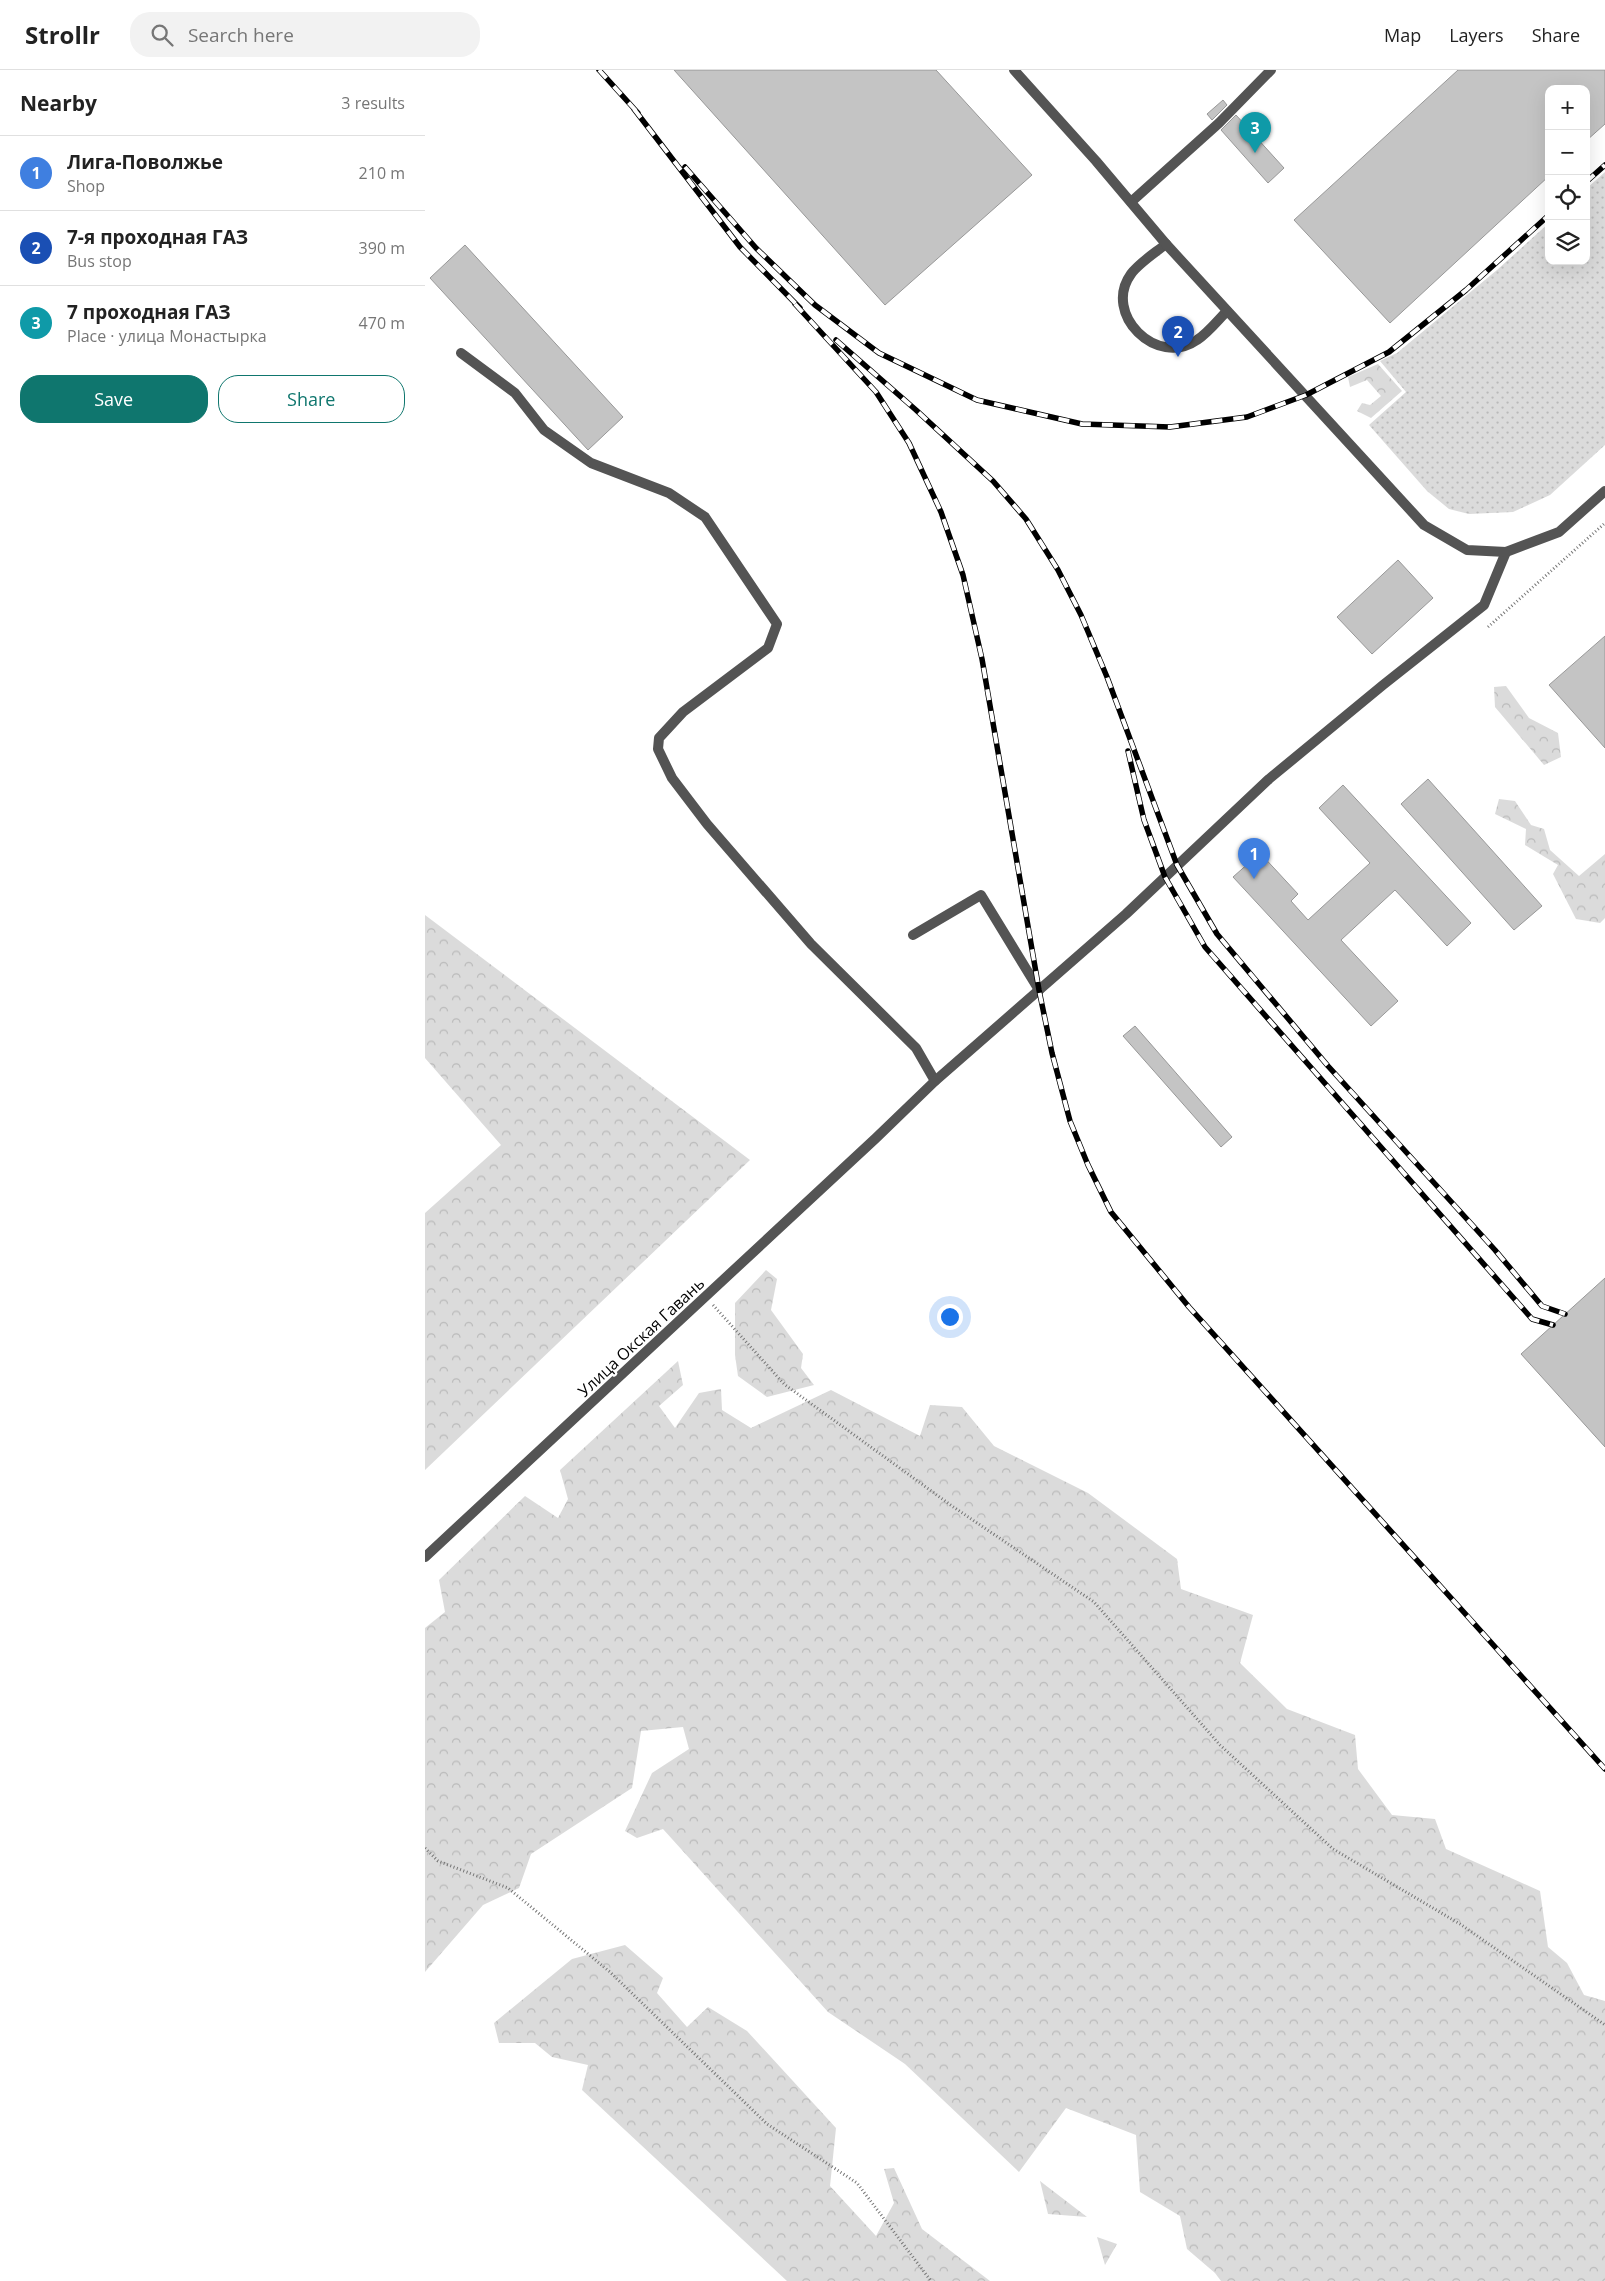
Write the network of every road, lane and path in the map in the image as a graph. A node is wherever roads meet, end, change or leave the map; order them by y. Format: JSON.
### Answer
{"nodes":[{"id":1,"x":1014,"y":70,"type":"edge"},
{"id":2,"x":1271,"y":70,"type":"edge"},
{"id":3,"x":1131,"y":202,"type":"junction"},
{"id":4,"x":1166,"y":244,"type":"junction"},
{"id":5,"x":1227,"y":310,"type":"junction"},
{"id":6,"x":461,"y":353,"type":"dead end"},
{"id":7,"x":1605,"y":491,"type":"edge"},
{"id":8,"x":1605,"y":523,"type":"edge"},
{"id":9,"x":1507,"y":552,"type":"junction"},
{"id":10,"x":1488,"y":627,"type":"dead end"},
{"id":11,"x":913,"y":935,"type":"dead end"},
{"id":12,"x":1039,"y":990,"type":"junction"},
{"id":13,"x":935,"y":1081,"type":"junction"},
{"id":14,"x":706,"y":1297,"type":"junction"},
{"id":15,"x":425,"y":1557,"type":"edge"},
{"id":16,"x":425,"y":1848,"type":"edge"},
{"id":17,"x":1605,"y":2024,"type":"edge"},
{"id":18,"x":931,"y":2281,"type":"edge"}],
"edges":[{"from":1,"to":3,"type":"street"},
{"from":2,"to":3,"type":"street"},
{"from":3,"to":4,"type":"street"},
{"from":4,"to":5,"type":"street"},
{"from":4,"to":5,"type":"street"},
{"from":5,"to":9,"type":"street"},
{"from":6,"to":13,"type":"street"},
{"from":7,"to":9,"type":"street"},
{"from":8,"to":10,"type":"path"},
{"from":9,"to":12,"type":"street","name":"Улица Окская Гавань"},
{"from":11,"to":12,"type":"street"},
{"from":12,"to":13,"type":"street","name":"Улица Окская Гавань"},
{"from":13,"to":14,"type":"street","name":"Улица Окская Гавань"},
{"from":14,"to":15,"type":"street","name":"Улица Окская Гавань"},
{"from":14,"to":17,"type":"path"},
{"from":16,"to":18,"type":"path"}]}
